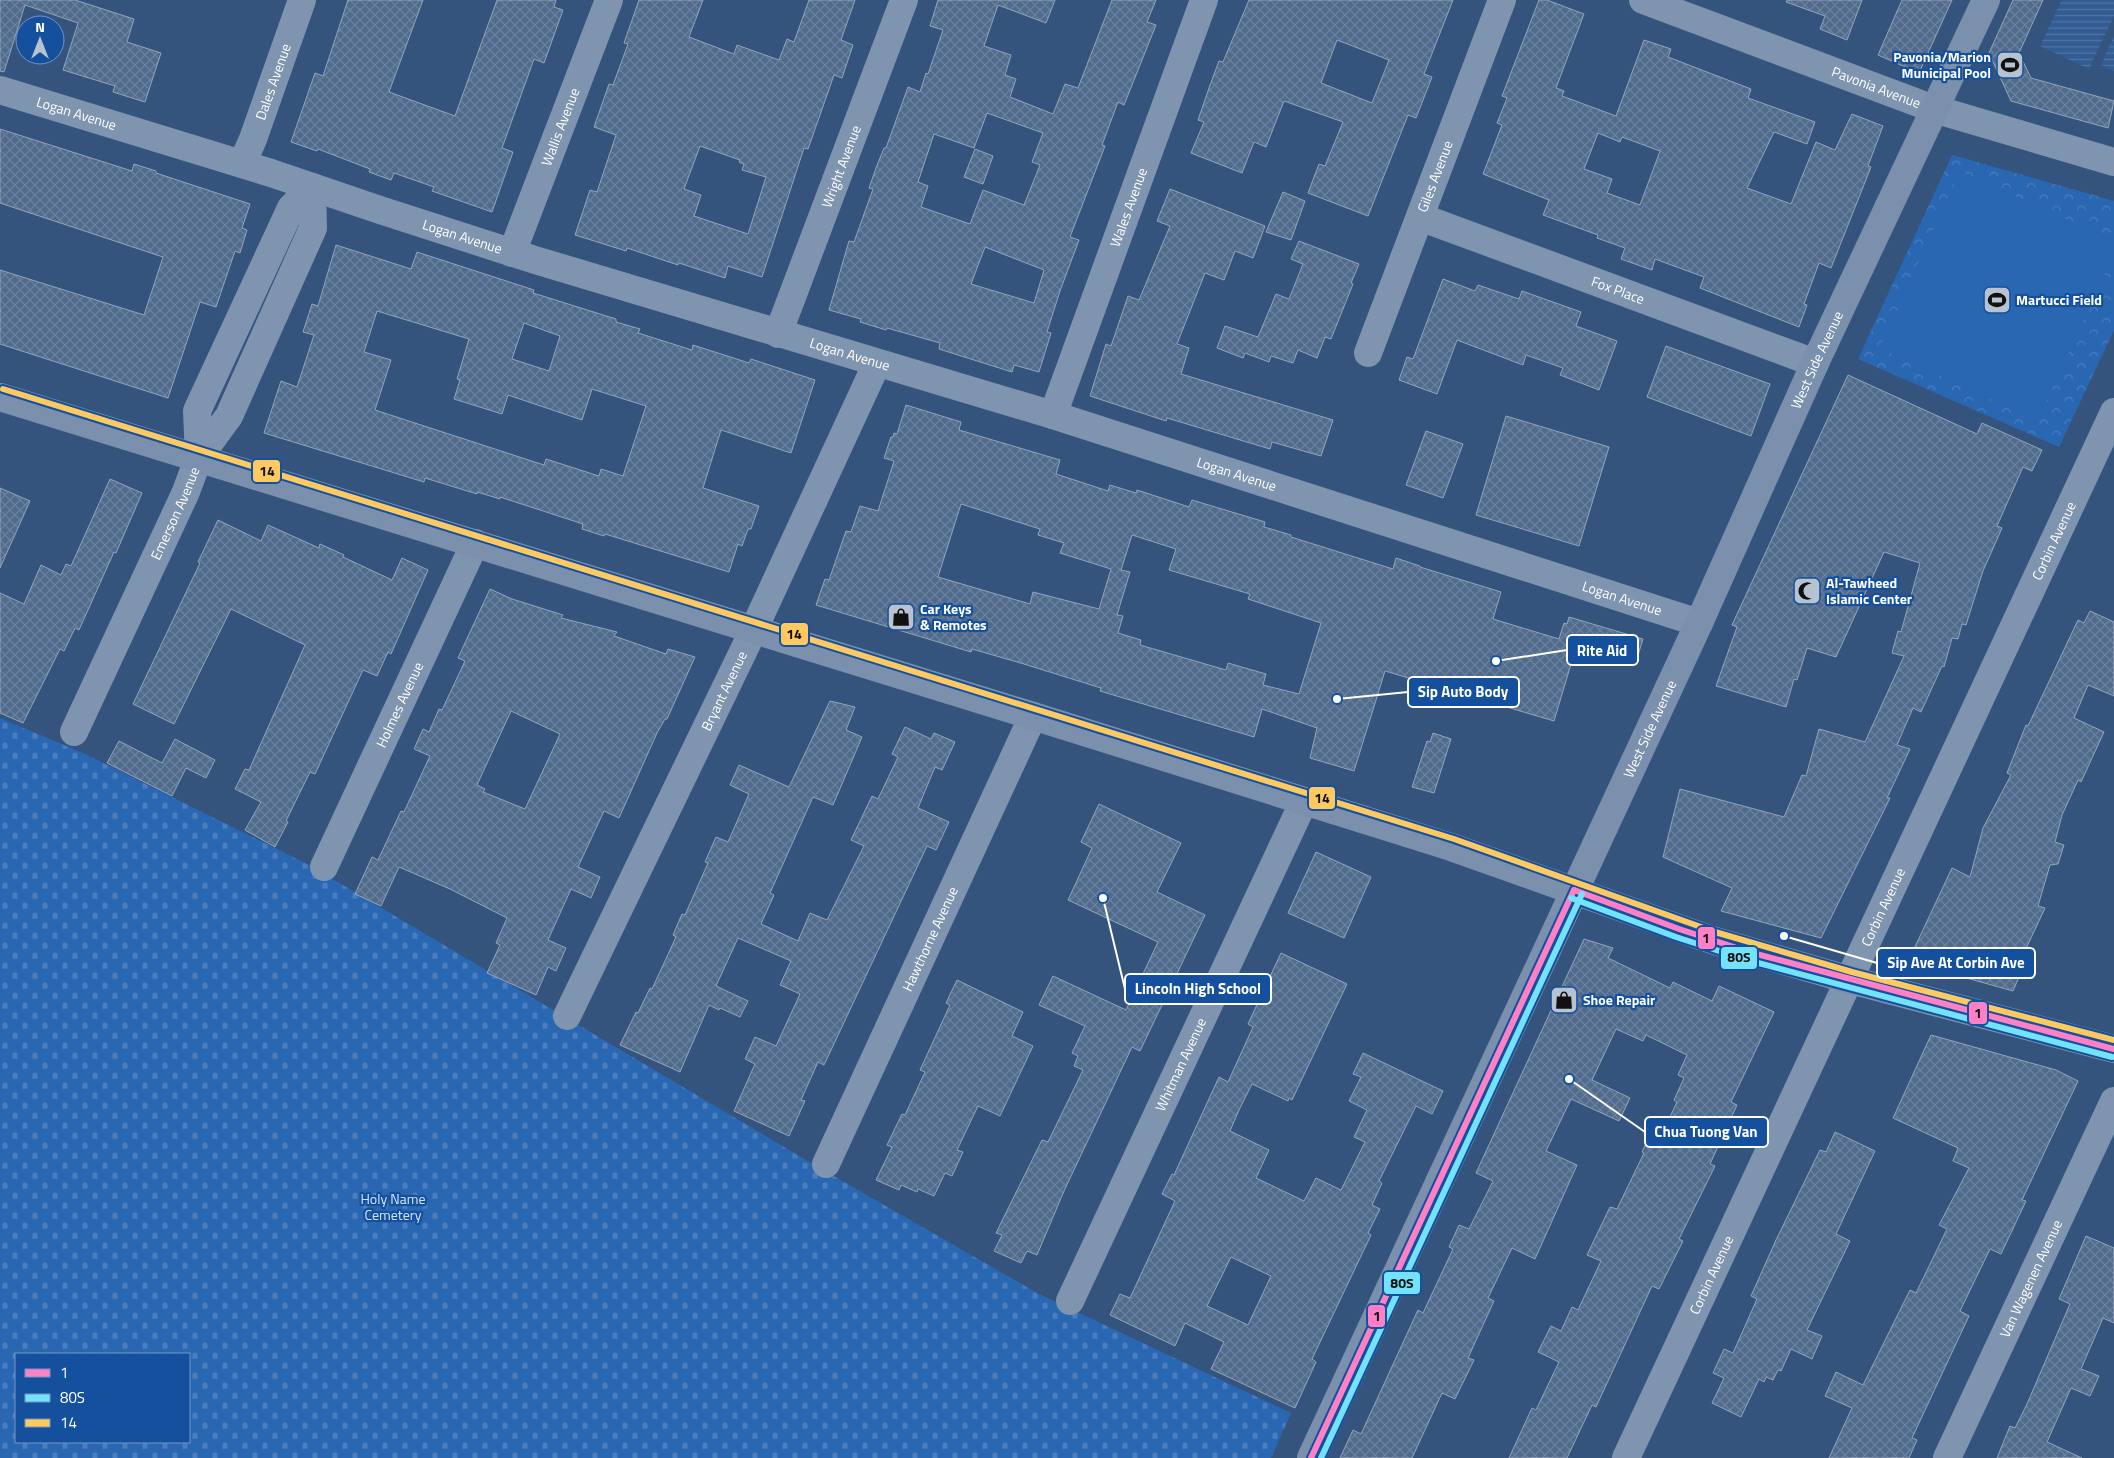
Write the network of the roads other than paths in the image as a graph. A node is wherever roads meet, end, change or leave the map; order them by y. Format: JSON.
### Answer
{"nodes":[{"id":1,"x":302,"y":0,"type":"edge"},
{"id":2,"x":609,"y":0,"type":"edge"},
{"id":3,"x":904,"y":0,"type":"edge"},
{"id":4,"x":1204,"y":0,"type":"edge"},
{"id":5,"x":1502,"y":0,"type":"edge"},
{"id":6,"x":1642,"y":0,"type":"edge"},
{"id":7,"x":1986,"y":0,"type":"edge"},
{"id":8,"x":0,"y":90,"type":"edge"},
{"id":9,"x":1934,"y":109,"type":"junction"},
{"id":10,"x":2114,"y":162,"type":"edge"},
{"id":11,"x":242,"y":164,"type":"junction"},
{"id":12,"x":312,"y":187,"type":"junction"},
{"id":13,"x":1420,"y":217,"type":"junction"},
{"id":14,"x":512,"y":253,"type":"junction"},
{"id":15,"x":778,"y":334,"type":"junction"},
{"id":16,"x":1368,"y":353,"type":"dead end"},
{"id":17,"x":877,"y":363,"type":"junction"},
{"id":18,"x":1816,"y":363,"type":"junction"},
{"id":19,"x":0,"y":397,"type":"edge"},
{"id":20,"x":2114,"y":412,"type":"edge"},
{"id":21,"x":1053,"y":415,"type":"junction"},
{"id":22,"x":199,"y":457,"type":"junction"},
{"id":23,"x":475,"y":543,"type":"junction"},
{"id":24,"x":1699,"y":622,"type":"junction"},
{"id":25,"x":754,"y":629,"type":"junction"},
{"id":26,"x":1033,"y":716,"type":"junction"},
{"id":27,"x":74,"y":732,"type":"dead end"},
{"id":28,"x":1304,"y":801,"type":"junction"},
{"id":29,"x":324,"y":867,"type":"dead end"},
{"id":30,"x":1574,"y":890,"type":"junction"},
{"id":31,"x":1850,"y":980,"type":"junction"},
{"id":32,"x":567,"y":1016,"type":"dead end"},
{"id":33,"x":2114,"y":1049,"type":"edge"},
{"id":34,"x":2114,"y":1100,"type":"edge"},
{"id":35,"x":826,"y":1164,"type":"dead end"},
{"id":36,"x":1070,"y":1301,"type":"dead end"},
{"id":37,"x":1311,"y":1458,"type":"edge"},
{"id":38,"x":1626,"y":1458,"type":"edge"},
{"id":39,"x":1947,"y":1458,"type":"edge"}],
"edges":[{"from":1,"to":11,"type":"street","name":"Dales Avenue"},
{"from":2,"to":14,"type":"street","name":"Wallis Avenue"},
{"from":3,"to":15,"type":"street","name":"Wright Avenue"},
{"from":4,"to":21,"type":"street","name":"Wales Avenue"},
{"from":5,"to":13,"type":"street","name":"Giles Avenue"},
{"from":6,"to":9,"type":"street","name":"Pavonia Avenue"},
{"from":7,"to":9,"type":"street","name":"West Side Avenue"},
{"from":8,"to":11,"type":"street","name":"Logan Avenue"},
{"from":9,"to":10,"type":"street","name":"Pavonia Avenue"},
{"from":9,"to":18,"type":"street","name":"West Side Avenue"},
{"from":11,"to":12,"type":"street","name":"Logan Avenue"},
{"from":12,"to":14,"type":"street","name":"Logan Avenue"},
{"from":12,"to":22,"type":"street","name":"Emerson Avenue"},
{"from":13,"to":16,"type":"street","name":"Giles Avenue"},
{"from":13,"to":18,"type":"street","name":"Fox Place"},
{"from":14,"to":15,"type":"street","name":"Logan Avenue"},
{"from":15,"to":17,"type":"street","name":"Logan Avenue"},
{"from":17,"to":21,"type":"street","name":"Logan Avenue"},
{"from":17,"to":25,"type":"street","name":"Bryant Avenue"},
{"from":18,"to":24,"type":"street","name":"West Side Avenue"},
{"from":19,"to":22,"type":"street"},
{"from":20,"to":31,"type":"street","name":"Corbin Avenue"},
{"from":21,"to":24,"type":"street","name":"Logan Avenue"},
{"from":22,"to":23,"type":"street"},
{"from":22,"to":27,"type":"street","name":"Emerson Avenue"},
{"from":23,"to":25,"type":"street"},
{"from":23,"to":29,"type":"street","name":"Holmes Avenue"},
{"from":24,"to":30,"type":"street","name":"West Side Avenue"},
{"from":25,"to":26,"type":"street"},
{"from":25,"to":32,"type":"street","name":"Bryant Avenue"},
{"from":26,"to":28,"type":"street"},
{"from":26,"to":35,"type":"street","name":"Hawthorne Avenue"},
{"from":28,"to":30,"type":"street"},
{"from":28,"to":36,"type":"street","name":"Whitman Avenue"},
{"from":30,"to":31,"type":"street"},
{"from":30,"to":37,"type":"street","name":"West Side Avenue"},
{"from":31,"to":33,"type":"street"},
{"from":31,"to":38,"type":"street","name":"Corbin Avenue"},
{"from":34,"to":39,"type":"street","name":"Van Wagenen Avenue"}]}
